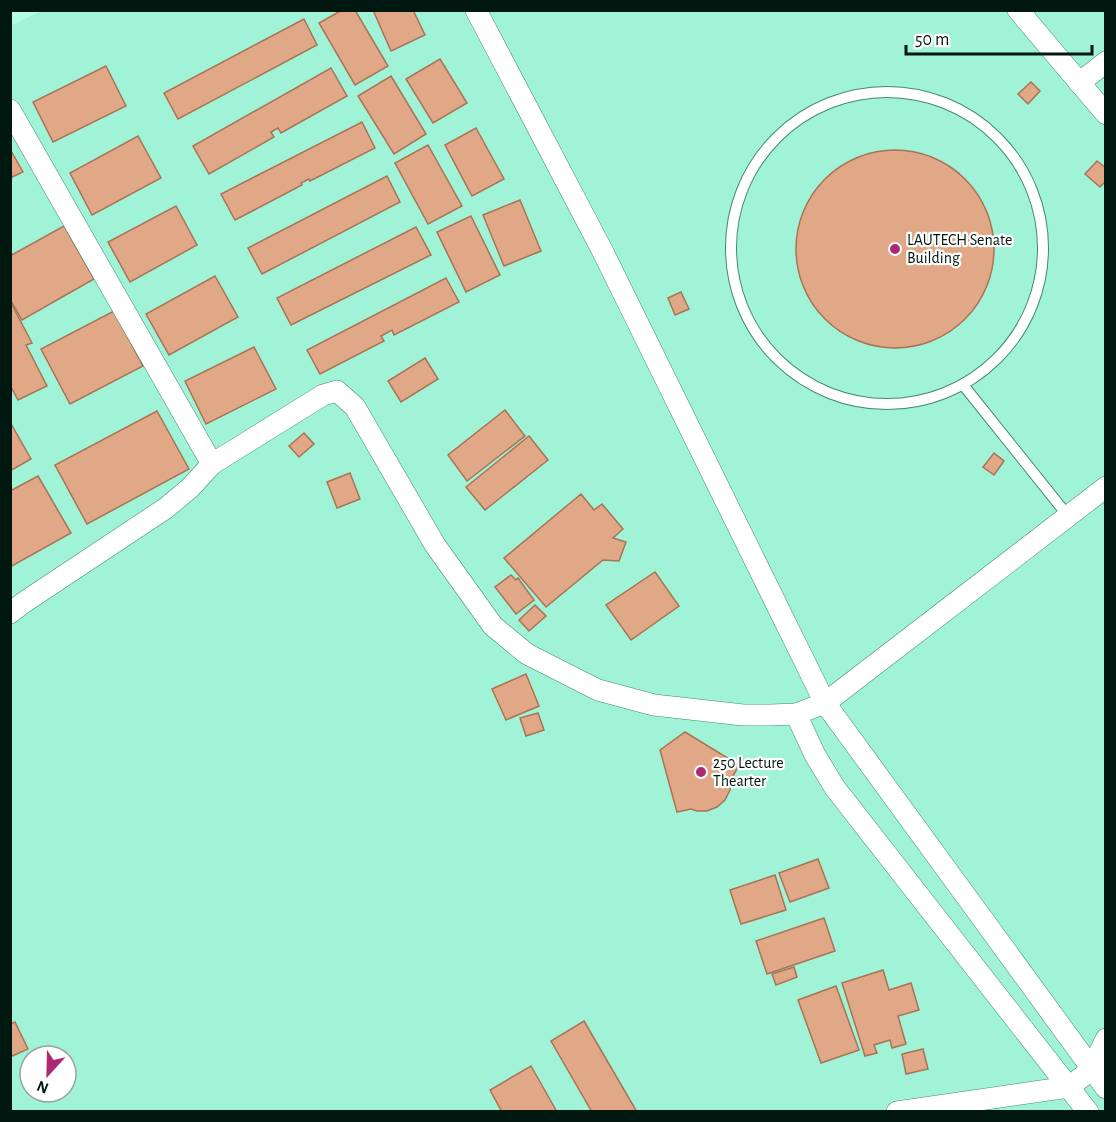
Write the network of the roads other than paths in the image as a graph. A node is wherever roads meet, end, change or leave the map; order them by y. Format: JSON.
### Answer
{"nodes":[{"id":1,"x":476,"y":10,"type":"edge"},
{"id":2,"x":1018,"y":10,"type":"edge"},
{"id":3,"x":1106,"y":62,"type":"edge"},
{"id":4,"x":1079,"y":83,"type":"junction"},
{"id":5,"x":10,"y":110,"type":"edge"},
{"id":6,"x":1106,"y":114,"type":"edge"},
{"id":7,"x":964,"y":386,"type":"junction"},
{"id":8,"x":212,"y":464,"type":"junction"},
{"id":9,"x":1106,"y":487,"type":"edge"},
{"id":10,"x":1068,"y":516,"type":"junction"},
{"id":11,"x":15,"y":605,"type":"edge"},
{"id":12,"x":825,"y":703,"type":"junction"},
{"id":13,"x":796,"y":714,"type":"junction"},
{"id":14,"x":1106,"y":1039,"type":"edge"},
{"id":15,"x":1091,"y":1070,"type":"junction"},
{"id":16,"x":1069,"y":1087,"type":"junction"},
{"id":17,"x":1106,"y":1088,"type":"edge"},
{"id":18,"x":897,"y":1112,"type":"edge"},
{"id":19,"x":1088,"y":1112,"type":"edge"}],
"edges":[{"from":1,"to":12,"type":"street"},
{"from":2,"to":4,"type":"street"},
{"from":3,"to":4,"type":"street"},
{"from":4,"to":6,"type":"street"},
{"from":5,"to":8,"type":"street"},
{"from":7,"to":7,"type":"lane"},
{"from":7,"to":10,"type":"lane"},
{"from":8,"to":11,"type":"street"},
{"from":8,"to":13,"type":"street"},
{"from":9,"to":10,"type":"street"},
{"from":10,"to":12,"type":"street"},
{"from":12,"to":13,"type":"street"},
{"from":12,"to":15,"type":"street"},
{"from":13,"to":16,"type":"street"},
{"from":14,"to":15,"type":"street"},
{"from":15,"to":16,"type":"street"},
{"from":15,"to":17,"type":"street"},
{"from":16,"to":18,"type":"street"},
{"from":16,"to":19,"type":"street"}]}
